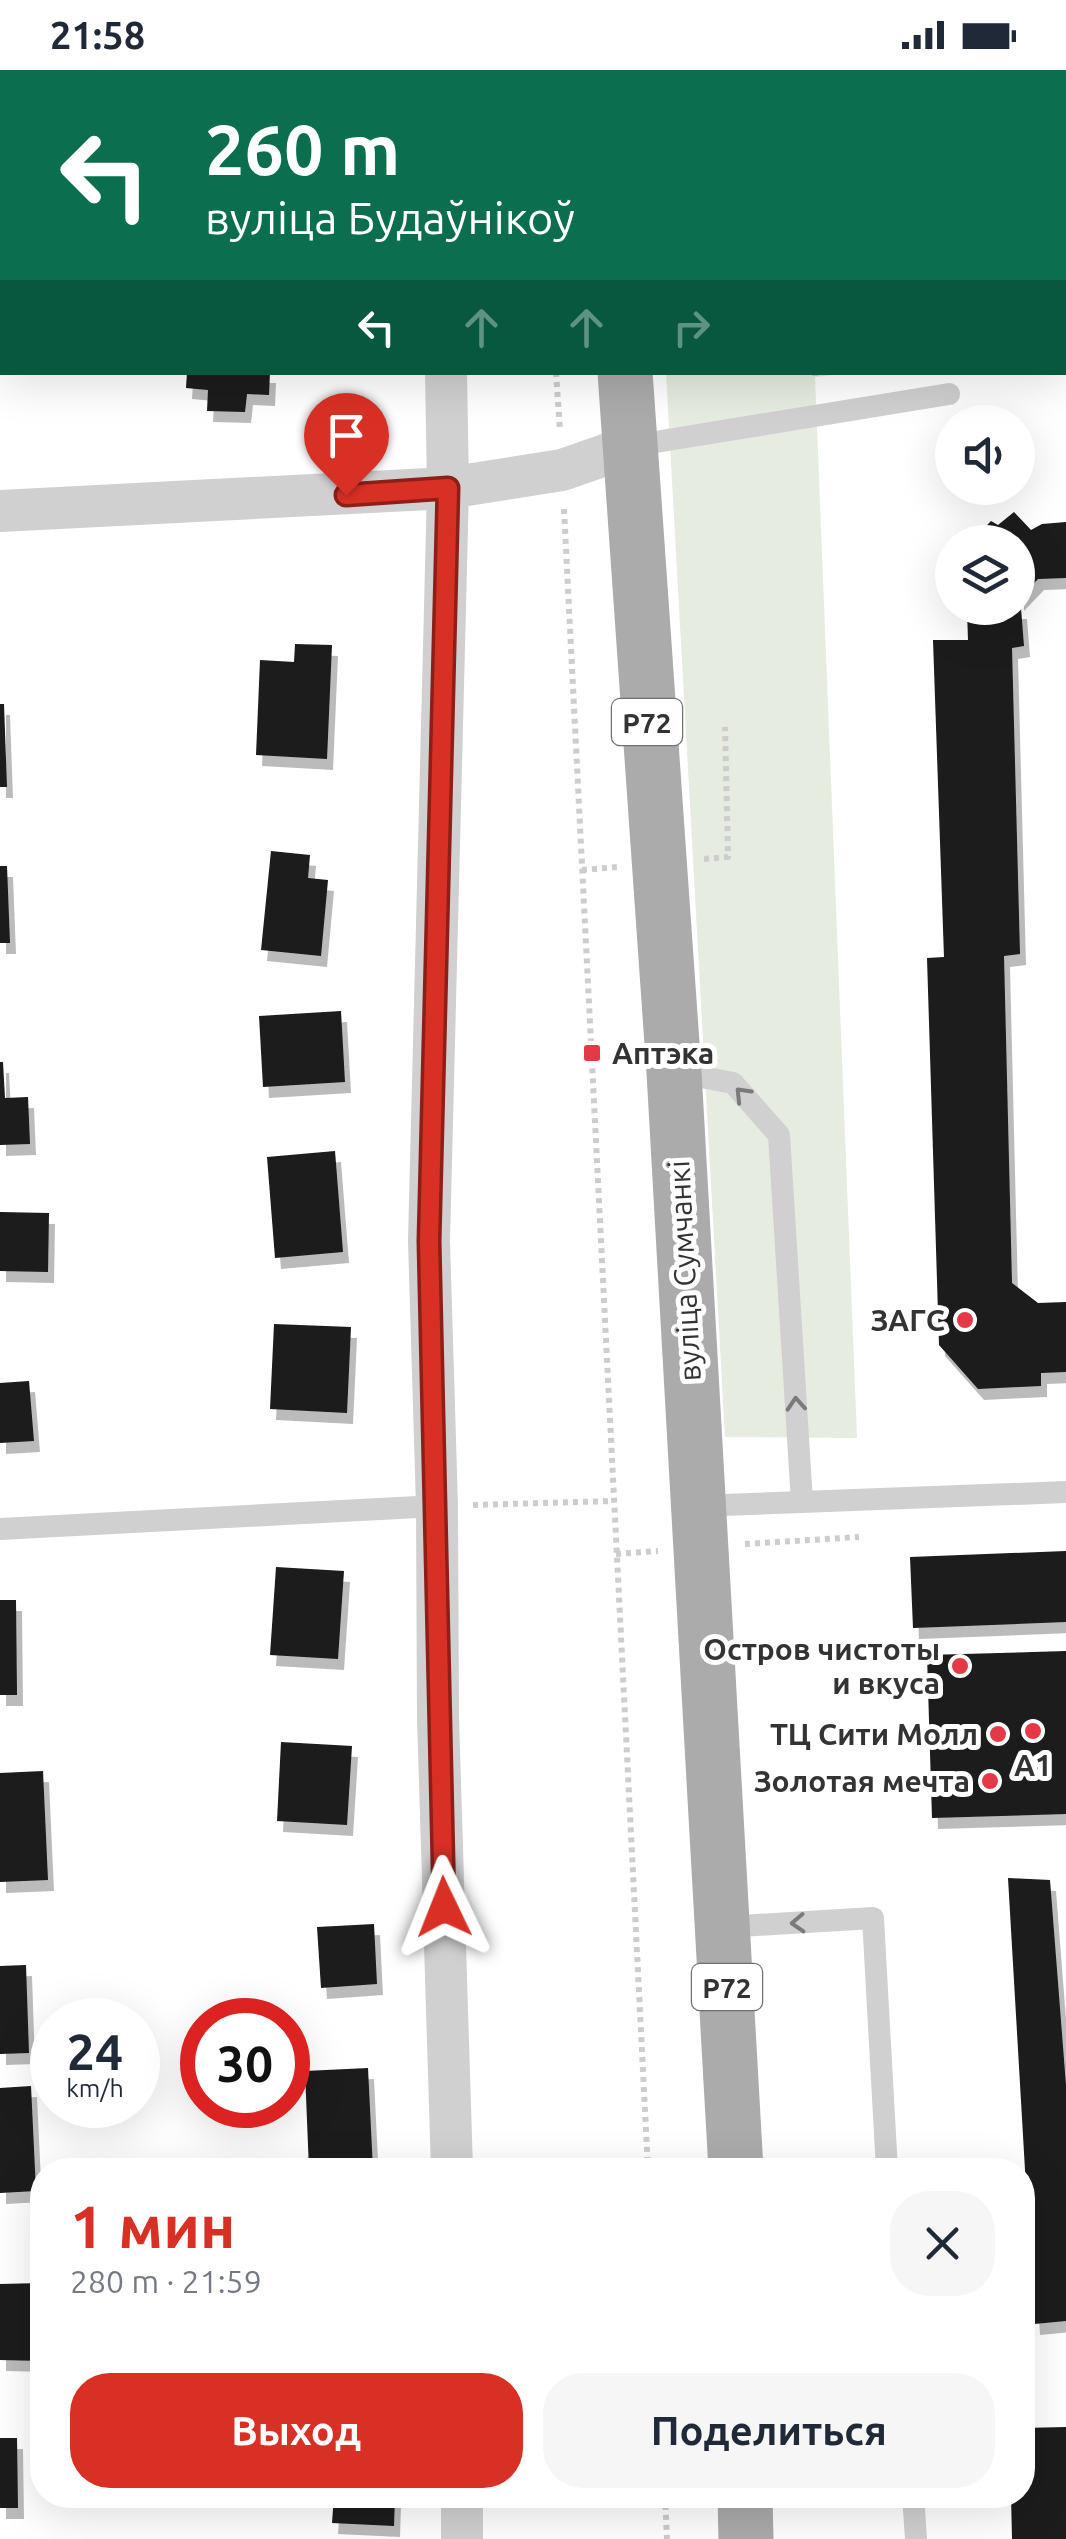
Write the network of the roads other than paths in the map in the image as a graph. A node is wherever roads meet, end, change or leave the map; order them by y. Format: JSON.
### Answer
{"nodes":[{"id":1,"x":446,"y":375,"type":"edge"},
{"id":2,"x":625,"y":375,"type":"edge"},
{"id":3,"x":948,"y":394,"type":"dead end"},
{"id":4,"x":628,"y":447,"type":"junction"},
{"id":5,"x":448,"y":488,"type":"junction"},
{"id":6,"x":0,"y":511,"type":"edge"},
{"id":7,"x":674,"y":1072,"type":"junction"},
{"id":8,"x":1066,"y":1492,"type":"edge"},
{"id":9,"x":802,"y":1502,"type":"junction"},
{"id":10,"x":437,"y":1506,"type":"junction"},
{"id":11,"x":697,"y":1506,"type":"junction"},
{"id":12,"x":0,"y":1529,"type":"edge"},
{"id":13,"x":724,"y":1927,"type":"junction"},
{"id":14,"x":452,"y":2158,"type":"edge"},
{"id":15,"x":735,"y":2158,"type":"edge"},
{"id":16,"x":887,"y":2158,"type":"edge"},
{"id":17,"x":462,"y":2508,"type":"edge"},
{"id":18,"x":745,"y":2508,"type":"edge"},
{"id":19,"x":914,"y":2508,"type":"edge"},
{"id":20,"x":462,"y":2539,"type":"edge"},
{"id":21,"x":746,"y":2539,"type":"edge"},
{"id":22,"x":916,"y":2539,"type":"edge"}],
"edges":[{"from":1,"to":5,"type":"street"},
{"from":2,"to":4,"type":"main road","name":"вуліца Сумчанкі","number":"Р72"},
{"from":3,"to":4,"type":"lane"},
{"from":4,"to":5,"type":"street"},
{"from":4,"to":7,"type":"main road","name":"вуліца Сумчанкі","number":"Р72"},
{"from":5,"to":6,"type":"street"},
{"from":5,"to":10,"type":"street"},
{"from":9,"to":7,"type":"lane","one_way":true},
{"from":7,"to":11,"type":"main road","name":"вуліца Сумчанкі","number":"Р72"},
{"from":8,"to":9,"type":"lane"},
{"from":9,"to":11,"type":"lane"},
{"from":10,"to":12,"type":"lane"},
{"from":10,"to":14,"type":"street"},
{"from":11,"to":13,"type":"main road","name":"вуліца Сумчанкі","number":"Р72"},
{"from":13,"to":15,"type":"main road","name":"вуліца Сумчанкі","number":"Р72"},
{"from":16,"to":13,"type":"lane","one_way":true},
{"from":17,"to":20,"type":"street"},
{"from":18,"to":21,"type":"main road"},
{"from":19,"to":22,"type":"lane"}]}
